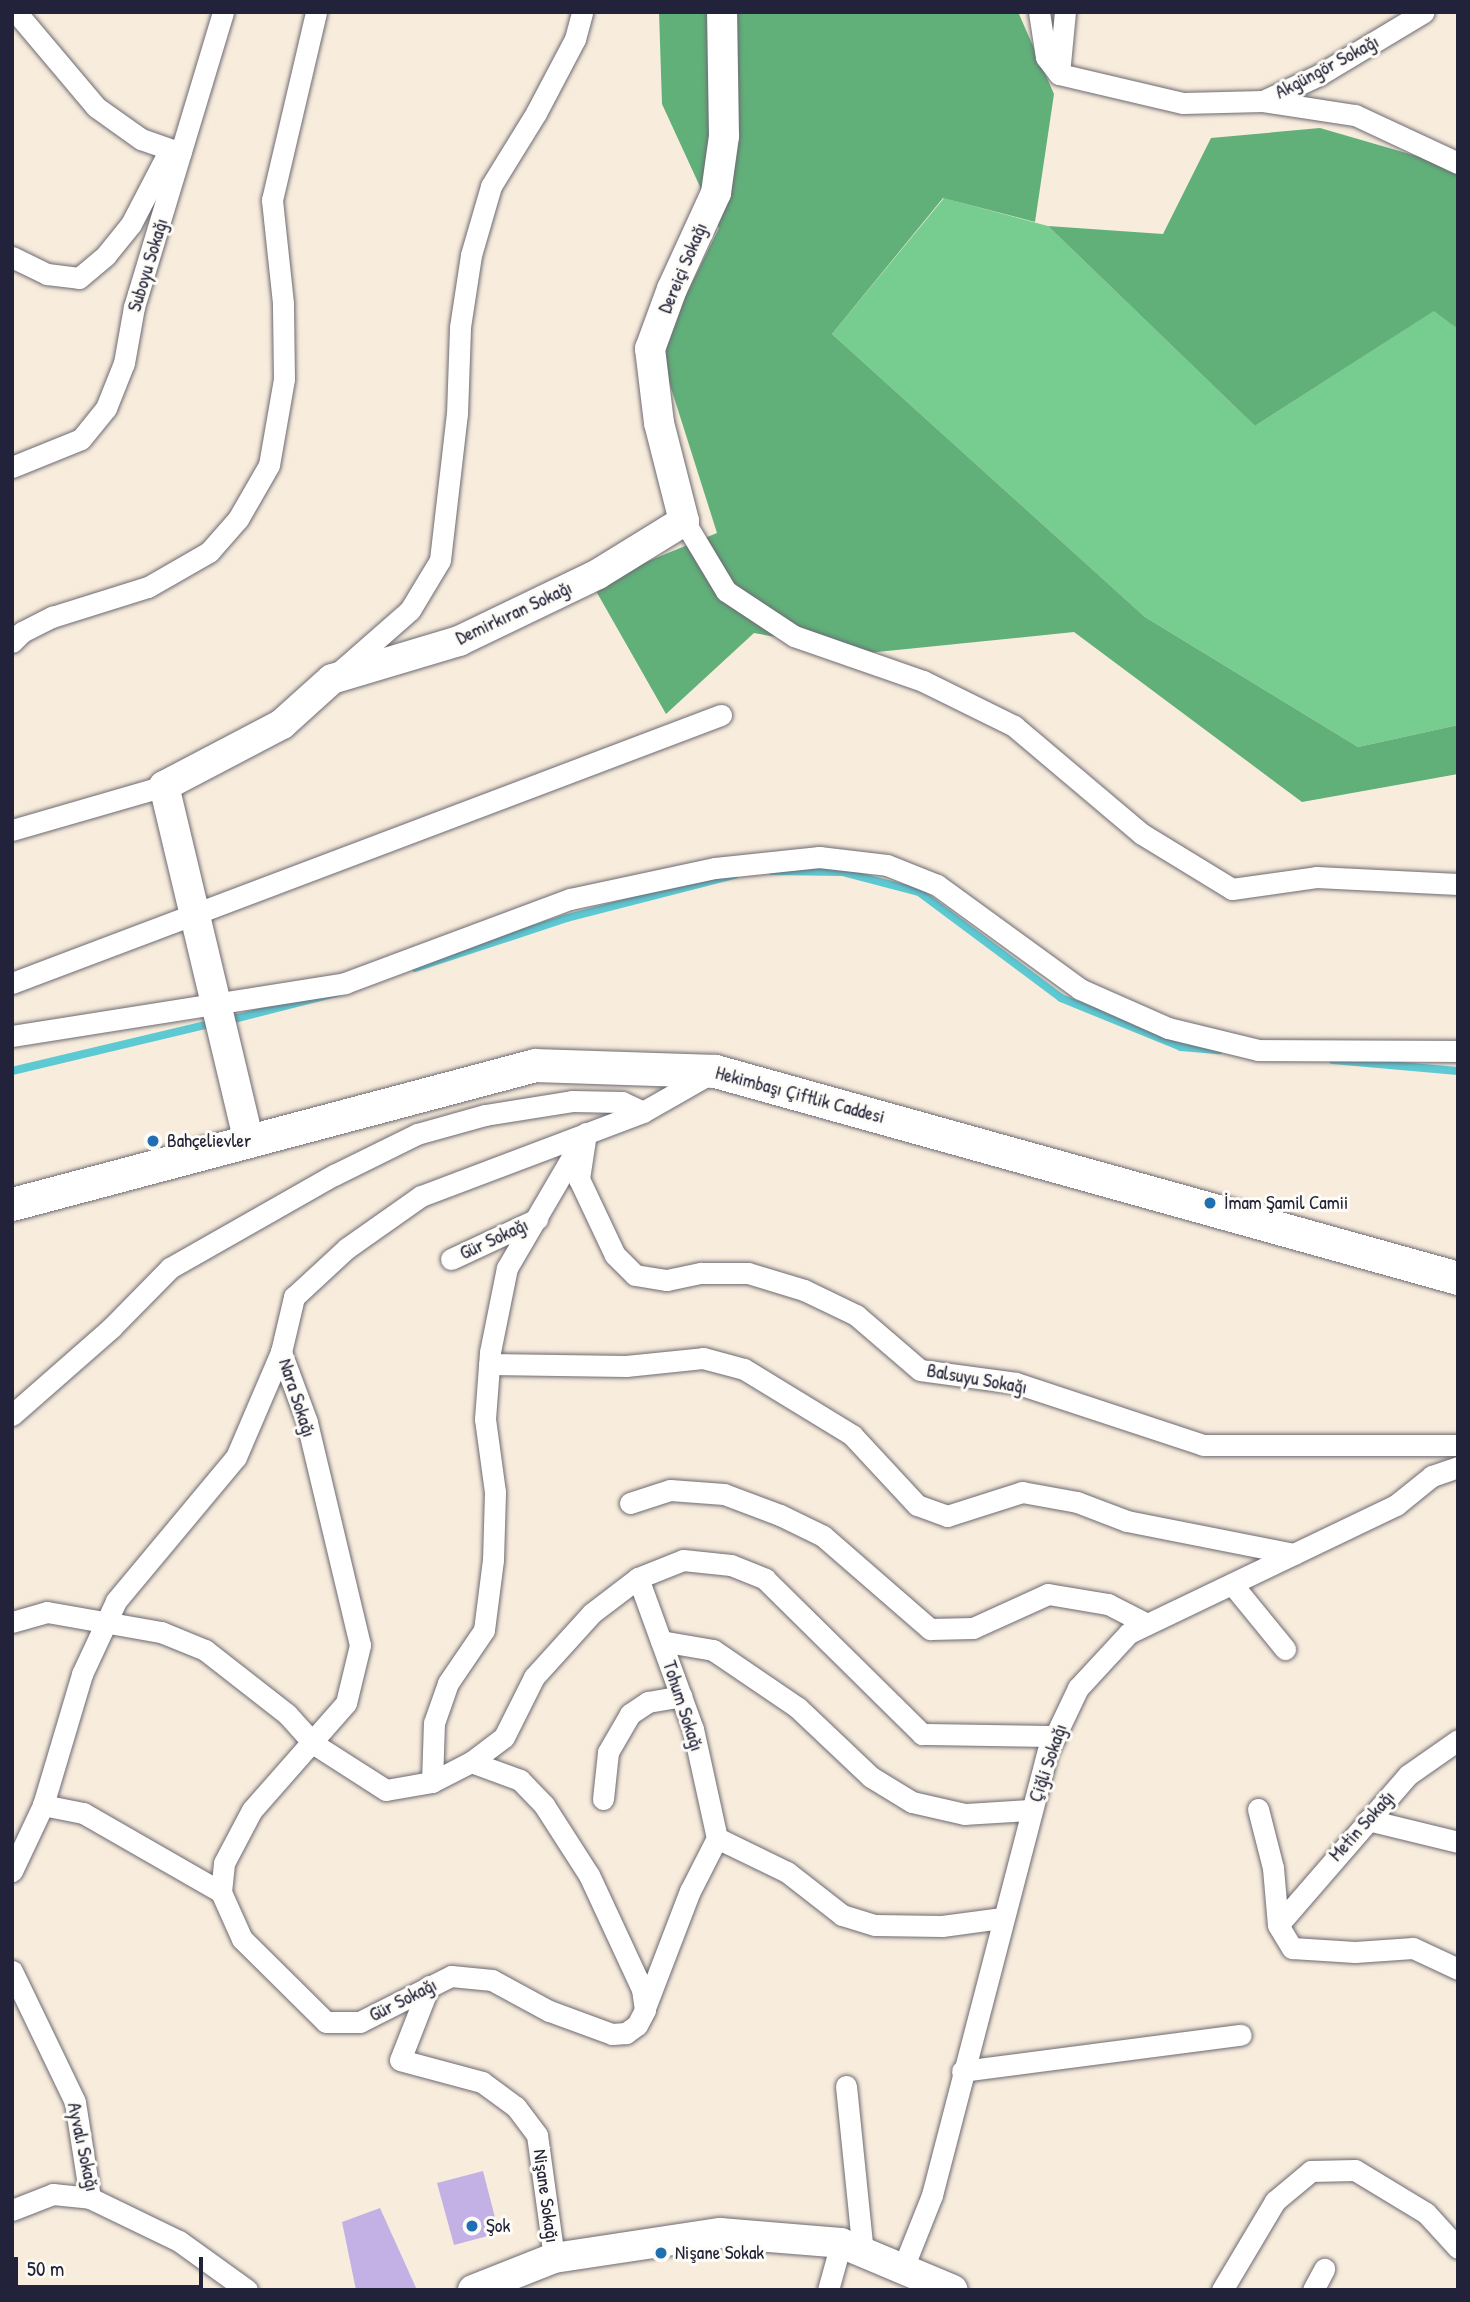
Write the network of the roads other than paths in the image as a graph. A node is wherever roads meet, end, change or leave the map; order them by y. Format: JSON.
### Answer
{"nodes":[{"id":1,"x":16,"y":12,"type":"edge"},
{"id":2,"x":223,"y":12,"type":"edge"},
{"id":3,"x":316,"y":12,"type":"edge"},
{"id":4,"x":582,"y":12,"type":"edge"},
{"id":5,"x":722,"y":12,"type":"edge"},
{"id":6,"x":1039,"y":12,"type":"edge"},
{"id":7,"x":1065,"y":12,"type":"edge"},
{"id":8,"x":1424,"y":12,"type":"edge"},
{"id":9,"x":1059,"y":74,"type":"junction"},
{"id":10,"x":1263,"y":101,"type":"junction"},
{"id":11,"x":176,"y":152,"type":"junction"},
{"id":12,"x":1458,"y":163,"type":"edge"},
{"id":13,"x":12,"y":257,"type":"edge"},
{"id":14,"x":12,"y":467,"type":"edge"},
{"id":15,"x":684,"y":520,"type":"junction"},
{"id":16,"x":12,"y":642,"type":"edge"},
{"id":17,"x":332,"y":679,"type":"junction"},
{"id":18,"x":721,"y":715,"type":"dead end"},
{"id":19,"x":164,"y":786,"type":"junction"},
{"id":20,"x":12,"y":830,"type":"edge"},
{"id":21,"x":1458,"y":884,"type":"edge"},
{"id":22,"x":193,"y":912,"type":"junction"},
{"id":23,"x":12,"y":982,"type":"edge"},
{"id":24,"x":219,"y":1020,"type":"junction"},
{"id":25,"x":12,"y":1036,"type":"edge"},
{"id":26,"x":1458,"y":1051,"type":"edge"},
{"id":27,"x":715,"y":1071,"type":"junction"},
{"id":28,"x":643,"y":1112,"type":"junction"},
{"id":29,"x":586,"y":1133,"type":"junction"},
{"id":30,"x":248,"y":1138,"type":"junction"},
{"id":31,"x":12,"y":1204,"type":"edge"},
{"id":32,"x":537,"y":1219,"type":"junction"},
{"id":33,"x":450,"y":1259,"type":"dead end"},
{"id":34,"x":1458,"y":1278,"type":"edge"},
{"id":35,"x":281,"y":1352,"type":"junction"},
{"id":36,"x":489,"y":1364,"type":"junction"},
{"id":37,"x":12,"y":1415,"type":"edge"},
{"id":38,"x":1458,"y":1445,"type":"edge"},
{"id":39,"x":1458,"y":1467,"type":"edge"},
{"id":40,"x":630,"y":1503,"type":"dead end"},
{"id":41,"x":1294,"y":1554,"type":"junction"},
{"id":42,"x":638,"y":1578,"type":"junction"},
{"id":43,"x":1232,"y":1584,"type":"junction"},
{"id":44,"x":12,"y":1622,"type":"edge"},
{"id":45,"x":1147,"y":1624,"type":"junction"},
{"id":46,"x":104,"y":1625,"type":"junction"},
{"id":47,"x":661,"y":1641,"type":"junction"},
{"id":48,"x":1285,"y":1649,"type":"dead end"},
{"id":49,"x":681,"y":1696,"type":"junction"},
{"id":50,"x":1055,"y":1735,"type":"junction"},
{"id":51,"x":1458,"y":1740,"type":"edge"},
{"id":52,"x":314,"y":1744,"type":"junction"},
{"id":53,"x":471,"y":1762,"type":"junction"},
{"id":54,"x":432,"y":1782,"type":"junction"},
{"id":55,"x":603,"y":1799,"type":"dead end"},
{"id":56,"x":43,"y":1805,"type":"junction"},
{"id":57,"x":1258,"y":1809,"type":"dead end"},
{"id":58,"x":1031,"y":1810,"type":"junction"},
{"id":59,"x":1368,"y":1820,"type":"junction"},
{"id":60,"x":717,"y":1838,"type":"junction"},
{"id":61,"x":1458,"y":1842,"type":"edge"},
{"id":62,"x":12,"y":1871,"type":"edge"},
{"id":63,"x":221,"y":1892,"type":"junction"},
{"id":64,"x":1002,"y":1918,"type":"junction"},
{"id":65,"x":1278,"y":1924,"type":"junction"},
{"id":66,"x":1458,"y":1969,"type":"edge"},
{"id":67,"x":12,"y":1971,"type":"edge"},
{"id":68,"x":429,"y":1986,"type":"junction"},
{"id":69,"x":645,"y":2010,"type":"junction"},
{"id":70,"x":1241,"y":2035,"type":"dead end"},
{"id":71,"x":962,"y":2071,"type":"junction"},
{"id":72,"x":846,"y":2086,"type":"dead end"},
{"id":73,"x":90,"y":2198,"type":"junction"},
{"id":74,"x":12,"y":2210,"type":"edge"},
{"id":75,"x":852,"y":2248,"type":"junction"},
{"id":76,"x":1458,"y":2248,"type":"edge"},
{"id":77,"x":554,"y":2258,"type":"junction"},
{"id":78,"x":903,"y":2268,"type":"junction"},
{"id":79,"x":1324,"y":2269,"type":"dead end"},
{"id":80,"x":247,"y":2290,"type":"edge"},
{"id":81,"x":473,"y":2290,"type":"edge"},
{"id":82,"x":828,"y":2290,"type":"edge"},
{"id":83,"x":953,"y":2290,"type":"edge"},
{"id":84,"x":1222,"y":2290,"type":"edge"},
{"id":85,"x":1313,"y":2290,"type":"edge"}],
"edges":[{"from":1,"to":11,"type":"street"},
{"from":2,"to":11,"type":"street","name":"Suboyu Sokağı"},
{"from":3,"to":16,"type":"street"},
{"from":4,"to":17,"type":"street"},
{"from":5,"to":15,"type":"street","name":"Dereiçi Sokağı"},
{"from":6,"to":9,"type":"street"},
{"from":7,"to":9,"type":"street"},
{"from":8,"to":10,"type":"street","name":"Akgüngör Sokağı"},
{"from":9,"to":10,"type":"street","name":"Akgüngör Sokağı"},
{"from":10,"to":12,"type":"street"},
{"from":11,"to":13,"type":"street"},
{"from":11,"to":14,"type":"street","name":"Suboyu Sokağı"},
{"from":15,"to":17,"type":"street","name":"Demirkıran Sokağı"},
{"from":15,"to":21,"type":"street"},
{"from":17,"to":19,"type":"street"},
{"from":18,"to":22,"type":"street"},
{"from":19,"to":20,"type":"street"},
{"from":19,"to":22,"type":"street"},
{"from":22,"to":23,"type":"street"},
{"from":22,"to":24,"type":"street"},
{"from":24,"to":25,"type":"street"},
{"from":24,"to":26,"type":"street"},
{"from":24,"to":30,"type":"street"},
{"from":27,"to":28,"type":"street","name":"Nara Sokağı"},
{"from":27,"to":30,"type":"main road","name":"Hekimbaşı Çiftlik Caddesi"},
{"from":27,"to":34,"type":"main road","name":"Hekimbaşı Çiftlik Caddesi"},
{"from":28,"to":29,"type":"street","name":"Nara Sokağı"},
{"from":28,"to":37,"type":"street"},
{"from":29,"to":32,"type":"street"},
{"from":29,"to":35,"type":"street","name":"Nara Sokağı"},
{"from":29,"to":38,"type":"street","name":"Balsuyu Sokağı"},
{"from":30,"to":31,"type":"main road","name":"Hekimbaşı Çiftlik Caddesi"},
{"from":32,"to":33,"type":"street","name":"Gür Sokağı"},
{"from":32,"to":36,"type":"street"},
{"from":35,"to":46,"type":"street"},
{"from":35,"to":52,"type":"street","name":"Nara Sokağı"},
{"from":36,"to":41,"type":"street"},
{"from":36,"to":54,"type":"street"},
{"from":39,"to":41,"type":"street","name":"Çiğli Sokağı"},
{"from":40,"to":45,"type":"street"},
{"from":41,"to":43,"type":"street","name":"Çiğli Sokağı"},
{"from":42,"to":47,"type":"street","name":"Tohum Sokağı"},
{"from":42,"to":50,"type":"street"},
{"from":42,"to":53,"type":"street"},
{"from":43,"to":45,"type":"street","name":"Çiğli Sokağı"},
{"from":43,"to":48,"type":"street"},
{"from":44,"to":46,"type":"street"},
{"from":45,"to":50,"type":"street","name":"Çiğli Sokağı"},
{"from":46,"to":52,"type":"street"},
{"from":46,"to":56,"type":"street"},
{"from":47,"to":49,"type":"street","name":"Tohum Sokağı"},
{"from":47,"to":58,"type":"street"},
{"from":49,"to":55,"type":"street"},
{"from":49,"to":60,"type":"street","name":"Tohum Sokağı"},
{"from":50,"to":58,"type":"street","name":"Çiğli Sokağı"},
{"from":51,"to":59,"type":"street","name":"Metin Sokağı"},
{"from":52,"to":54,"type":"street"},
{"from":52,"to":63,"type":"street","name":"Nara Sokağı"},
{"from":53,"to":54,"type":"street"},
{"from":53,"to":69,"type":"street"},
{"from":56,"to":62,"type":"street"},
{"from":56,"to":63,"type":"street"},
{"from":57,"to":65,"type":"street"},
{"from":58,"to":64,"type":"street","name":"Çiğli Sokağı"},
{"from":59,"to":61,"type":"street"},
{"from":59,"to":65,"type":"street","name":"Metin Sokağı"},
{"from":60,"to":64,"type":"street"},
{"from":60,"to":69,"type":"street"},
{"from":63,"to":68,"type":"street","name":"Gür Sokağı"},
{"from":64,"to":71,"type":"street","name":"Çiğli Sokağı"},
{"from":65,"to":66,"type":"street"},
{"from":67,"to":73,"type":"street","name":"Ayvalı Sokağı"},
{"from":68,"to":69,"type":"street","name":"Gür Sokağı"},
{"from":68,"to":77,"type":"street","name":"Nişane Sokağı"},
{"from":70,"to":71,"type":"street"},
{"from":71,"to":78,"type":"street","name":"Çiğli Sokağı"},
{"from":72,"to":75,"type":"street"},
{"from":73,"to":74,"type":"street"},
{"from":73,"to":80,"type":"street","name":"Ayvalı Sokağı"},
{"from":75,"to":77,"type":"street"},
{"from":75,"to":78,"type":"street"},
{"from":75,"to":82,"type":"street"},
{"from":76,"to":84,"type":"street"},
{"from":77,"to":81,"type":"street"},
{"from":78,"to":83,"type":"street"},
{"from":79,"to":85,"type":"street"}]}
